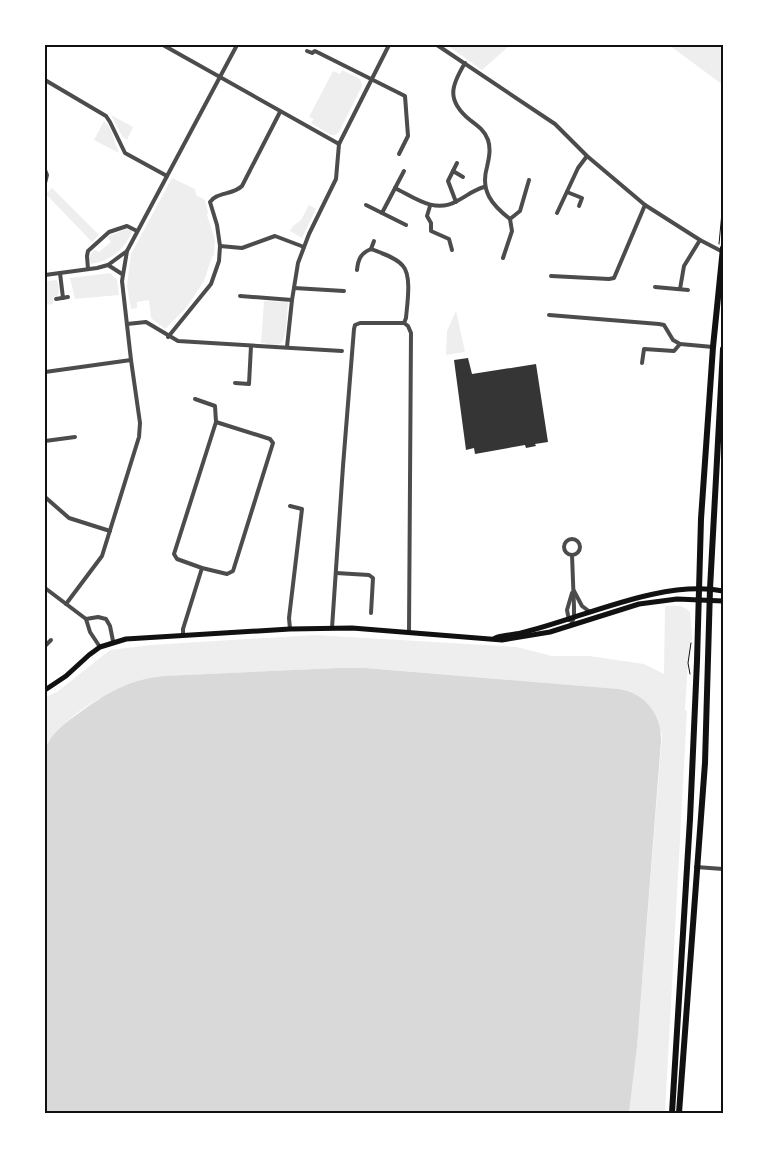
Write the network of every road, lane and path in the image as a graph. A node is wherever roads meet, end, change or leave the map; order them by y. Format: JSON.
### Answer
{"nodes":[{"id":1,"x":163,"y":45,"type":"edge"},
{"id":2,"x":237,"y":45,"type":"edge"},
{"id":3,"x":318,"y":45,"type":"edge"},
{"id":4,"x":389,"y":45,"type":"edge"},
{"id":5,"x":438,"y":45,"type":"edge"},
{"id":6,"x":307,"y":51,"type":"dead end"},
{"id":7,"x":315,"y":51,"type":"junction"},
{"id":8,"x":465,"y":63,"type":"junction"},
{"id":9,"x":220,"y":77,"type":"junction"},
{"id":10,"x":45,"y":80,"type":"edge"},
{"id":11,"x":371,"y":80,"type":"junction"},
{"id":12,"x":280,"y":112,"type":"junction"},
{"id":13,"x":339,"y":144,"type":"junction"},
{"id":14,"x":399,"y":154,"type":"dead end"},
{"id":15,"x":587,"y":156,"type":"junction"},
{"id":16,"x":456,"y":163,"type":"dead end"},
{"id":17,"x":45,"y":170,"type":"edge"},
{"id":18,"x":404,"y":171,"type":"dead end"},
{"id":19,"x":453,"y":172,"type":"junction"},
{"id":20,"x":167,"y":176,"type":"junction"},
{"id":21,"x":463,"y":177,"type":"dead end"},
{"id":22,"x":529,"y":180,"type":"dead end"},
{"id":23,"x":45,"y":183,"type":"edge"},
{"id":24,"x":484,"y":187,"type":"junction"},
{"id":25,"x":396,"y":188,"type":"junction"},
{"id":26,"x":567,"y":192,"type":"junction"},
{"id":27,"x":456,"y":202,"type":"junction"},
{"id":28,"x":723,"y":202,"type":"edge"},
{"id":29,"x":366,"y":205,"type":"dead end"},
{"id":30,"x":645,"y":205,"type":"junction"},
{"id":31,"x":430,"y":206,"type":"junction"},
{"id":32,"x":579,"y":206,"type":"dead end"},
{"id":33,"x":557,"y":212,"type":"dead end"},
{"id":34,"x":382,"y":214,"type":"junction"},
{"id":35,"x":510,"y":219,"type":"junction"},
{"id":36,"x":406,"y":225,"type":"dead end"},
{"id":37,"x":138,"y":231,"type":"junction"},
{"id":38,"x":700,"y":240,"type":"junction"},
{"id":39,"x":374,"y":241,"type":"dead end"},
{"id":40,"x":220,"y":246,"type":"junction"},
{"id":41,"x":304,"y":247,"type":"junction"},
{"id":42,"x":722,"y":248,"type":"edge"},
{"id":43,"x":371,"y":249,"type":"junction"},
{"id":44,"x":452,"y":250,"type":"dead end"},
{"id":45,"x":127,"y":251,"type":"junction"},
{"id":46,"x":503,"y":258,"type":"dead end"},
{"id":47,"x":108,"y":265,"type":"junction"},
{"id":48,"x":88,"y":269,"type":"junction"},
{"id":49,"x":357,"y":270,"type":"dead end"},
{"id":50,"x":60,"y":274,"type":"junction"},
{"id":51,"x":122,"y":274,"type":"junction"},
{"id":52,"x":45,"y":275,"type":"edge"},
{"id":53,"x":551,"y":276,"type":"dead end"},
{"id":54,"x":655,"y":287,"type":"dead end"},
{"id":55,"x":294,"y":288,"type":"junction"},
{"id":56,"x":680,"y":289,"type":"junction"},
{"id":57,"x":688,"y":290,"type":"dead end"},
{"id":58,"x":344,"y":292,"type":"dead end"},
{"id":59,"x":240,"y":296,"type":"dead end"},
{"id":60,"x":68,"y":297,"type":"dead end"},
{"id":61,"x":63,"y":298,"type":"junction"},
{"id":62,"x":56,"y":299,"type":"dead end"},
{"id":63,"x":292,"y":300,"type":"junction"},
{"id":64,"x":549,"y":315,"type":"dead end"},
{"id":65,"x":404,"y":323,"type":"junction"},
{"id":66,"x":127,"y":324,"type":"junction"},
{"id":67,"x":168,"y":337,"type":"junction"},
{"id":68,"x":680,"y":344,"type":"junction"},
{"id":69,"x":251,"y":346,"type":"junction"},
{"id":70,"x":287,"y":347,"type":"junction"},
{"id":71,"x":713,"y":347,"type":"junction"},
{"id":72,"x":723,"y":349,"type":"edge"},
{"id":73,"x":342,"y":351,"type":"dead end"},
{"id":74,"x":131,"y":360,"type":"junction"},
{"id":75,"x":642,"y":363,"type":"dead end"},
{"id":76,"x":45,"y":372,"type":"edge"},
{"id":77,"x":235,"y":383,"type":"dead end"},
{"id":78,"x":195,"y":399,"type":"dead end"},
{"id":79,"x":216,"y":422,"type":"junction"},
{"id":80,"x":75,"y":437,"type":"dead end"},
{"id":81,"x":45,"y":441,"type":"edge"},
{"id":82,"x":45,"y":497,"type":"edge"},
{"id":83,"x":290,"y":506,"type":"dead end"},
{"id":84,"x":110,"y":531,"type":"junction"},
{"id":85,"x":572,"y":555,"type":"junction"},
{"id":86,"x":202,"y":568,"type":"junction"},
{"id":87,"x":336,"y":573,"type":"junction"},
{"id":88,"x":45,"y":588,"type":"edge"},
{"id":89,"x":698,"y":588,"type":"junction"},
{"id":90,"x":573,"y":589,"type":"junction"},
{"id":91,"x":710,"y":589,"type":"junction"},
{"id":92,"x":723,"y":592,"type":"edge"},
{"id":93,"x":698,"y":600,"type":"junction"},
{"id":94,"x":710,"y":600,"type":"junction"},
{"id":95,"x":723,"y":601,"type":"edge"},
{"id":96,"x":66,"y":604,"type":"junction"},
{"id":97,"x":590,"y":612,"type":"junction"},
{"id":98,"x":371,"y":613,"type":"dead end"},
{"id":99,"x":571,"y":618,"type":"junction"},
{"id":100,"x":86,"y":619,"type":"junction"},
{"id":101,"x":571,"y":625,"type":"junction"},
{"id":102,"x":332,"y":628,"type":"junction"},
{"id":103,"x":290,"y":629,"type":"junction"},
{"id":104,"x":409,"y":632,"type":"junction"},
{"id":105,"x":183,"y":635,"type":"junction"},
{"id":106,"x":492,"y":638,"type":"junction"},
{"id":107,"x":692,"y":638,"type":"dead end"},
{"id":108,"x":52,"y":640,"type":"dead end"},
{"id":109,"x":113,"y":642,"type":"junction"},
{"id":110,"x":45,"y":646,"type":"edge"},
{"id":111,"x":100,"y":647,"type":"junction"},
{"id":112,"x":691,"y":681,"type":"dead end"},
{"id":113,"x":45,"y":690,"type":"edge"},
{"id":114,"x":696,"y":867,"type":"junction"},
{"id":115,"x":723,"y":869,"type":"edge"},
{"id":116,"x":672,"y":1113,"type":"edge"},
{"id":117,"x":679,"y":1113,"type":"edge"}],
"edges":[{"from":1,"to":9,"type":"street"},
{"from":2,"to":9,"type":"street"},
{"from":3,"to":7,"type":"street"},
{"from":4,"to":11,"type":"street"},
{"from":5,"to":8,"type":"street"},
{"from":6,"to":7,"type":"street"},
{"from":7,"to":11,"type":"street"},
{"from":8,"to":15,"type":"street"},
{"from":8,"to":24,"type":"street"},
{"from":9,"to":12,"type":"street"},
{"from":9,"to":20,"type":"street"},
{"from":10,"to":20,"type":"street"},
{"from":11,"to":13,"type":"street"},
{"from":11,"to":14,"type":"street"},
{"from":12,"to":13,"type":"street"},
{"from":12,"to":40,"type":"street"},
{"from":13,"to":41,"type":"street"},
{"from":15,"to":26,"type":"street"},
{"from":15,"to":30,"type":"street"},
{"from":16,"to":19,"type":"street"},
{"from":17,"to":23,"type":"street"},
{"from":18,"to":25,"type":"street"},
{"from":19,"to":21,"type":"street"},
{"from":19,"to":27,"type":"street"},
{"from":20,"to":37,"type":"street"},
{"from":22,"to":35,"type":"street"},
{"from":24,"to":27,"type":"street"},
{"from":24,"to":35,"type":"street"},
{"from":25,"to":31,"type":"street"},
{"from":25,"to":34,"type":"street"},
{"from":26,"to":32,"type":"street"},
{"from":26,"to":33,"type":"street"},
{"from":27,"to":31,"type":"street"},
{"from":28,"to":42,"type":"path"},
{"from":29,"to":34,"type":"street"},
{"from":30,"to":38,"type":"street"},
{"from":30,"to":53,"type":"street"},
{"from":31,"to":44,"type":"street"},
{"from":34,"to":36,"type":"street"},
{"from":35,"to":46,"type":"street"},
{"from":37,"to":45,"type":"street"},
{"from":37,"to":48,"type":"street"},
{"from":38,"to":42,"type":"street"},
{"from":38,"to":56,"type":"street"},
{"from":39,"to":43,"type":"street"},
{"from":40,"to":41,"type":"street"},
{"from":40,"to":67,"type":"street"},
{"from":41,"to":55,"type":"street"},
{"from":42,"to":71,"type":"highway"},
{"from":43,"to":49,"type":"street"},
{"from":43,"to":65,"type":"street"},
{"from":45,"to":47,"type":"street"},
{"from":45,"to":51,"type":"street"},
{"from":47,"to":48,"type":"street"},
{"from":47,"to":51,"type":"street"},
{"from":48,"to":50,"type":"street"},
{"from":50,"to":52,"type":"street"},
{"from":50,"to":61,"type":"street"},
{"from":51,"to":66,"type":"street"},
{"from":54,"to":56,"type":"street"},
{"from":55,"to":58,"type":"street"},
{"from":55,"to":63,"type":"street"},
{"from":56,"to":57,"type":"street"},
{"from":59,"to":63,"type":"street"},
{"from":60,"to":61,"type":"street"},
{"from":61,"to":62,"type":"street"},
{"from":63,"to":70,"type":"street"},
{"from":64,"to":68,"type":"street"},
{"from":65,"to":87,"type":"street"},
{"from":65,"to":104,"type":"street"},
{"from":66,"to":67,"type":"street"},
{"from":66,"to":74,"type":"street"},
{"from":67,"to":69,"type":"street"},
{"from":68,"to":71,"type":"street"},
{"from":68,"to":75,"type":"street"},
{"from":69,"to":70,"type":"street"},
{"from":69,"to":77,"type":"street"},
{"from":70,"to":73,"type":"street"},
{"from":71,"to":89,"type":"highway"},
{"from":72,"to":91,"type":"highway"},
{"from":74,"to":76,"type":"street"},
{"from":74,"to":84,"type":"street"},
{"from":78,"to":79,"type":"street"},
{"from":79,"to":86,"type":"street"},
{"from":79,"to":86,"type":"street"},
{"from":80,"to":81,"type":"street"},
{"from":82,"to":84,"type":"street"},
{"from":83,"to":103,"type":"street"},
{"from":84,"to":96,"type":"street"},
{"from":85,"to":85,"type":"street"},
{"from":85,"to":90,"type":"street"},
{"from":86,"to":105,"type":"street"},
{"from":87,"to":98,"type":"street"},
{"from":87,"to":102,"type":"street"},
{"from":88,"to":96,"type":"street"},
{"from":89,"to":91,"type":"main road"},
{"from":89,"to":93,"type":"highway"},
{"from":89,"to":97,"type":"main road"},
{"from":90,"to":97,"type":"street"},
{"from":90,"to":99,"type":"street"},
{"from":91,"to":92,"type":"main road"},
{"from":91,"to":94,"type":"highway"},
{"from":93,"to":94,"type":"main road"},
{"from":93,"to":101,"type":"main road"},
{"from":93,"to":116,"type":"highway"},
{"from":94,"to":95,"type":"main road"},
{"from":94,"to":114,"type":"highway"},
{"from":96,"to":100,"type":"street"},
{"from":97,"to":99,"type":"main road"},
{"from":99,"to":101,"type":"street"},
{"from":99,"to":106,"type":"main road"},
{"from":100,"to":109,"type":"street"},
{"from":100,"to":111,"type":"street"},
{"from":101,"to":106,"type":"main road"},
{"from":102,"to":103,"type":"main road"},
{"from":102,"to":104,"type":"main road"},
{"from":103,"to":105,"type":"main road"},
{"from":104,"to":106,"type":"main road"},
{"from":105,"to":109,"type":"main road"},
{"from":107,"to":112,"type":"path"},
{"from":108,"to":110,"type":"street"},
{"from":109,"to":111,"type":"main road"},
{"from":111,"to":113,"type":"main road"},
{"from":114,"to":115,"type":"street"},
{"from":114,"to":117,"type":"highway"}]}
